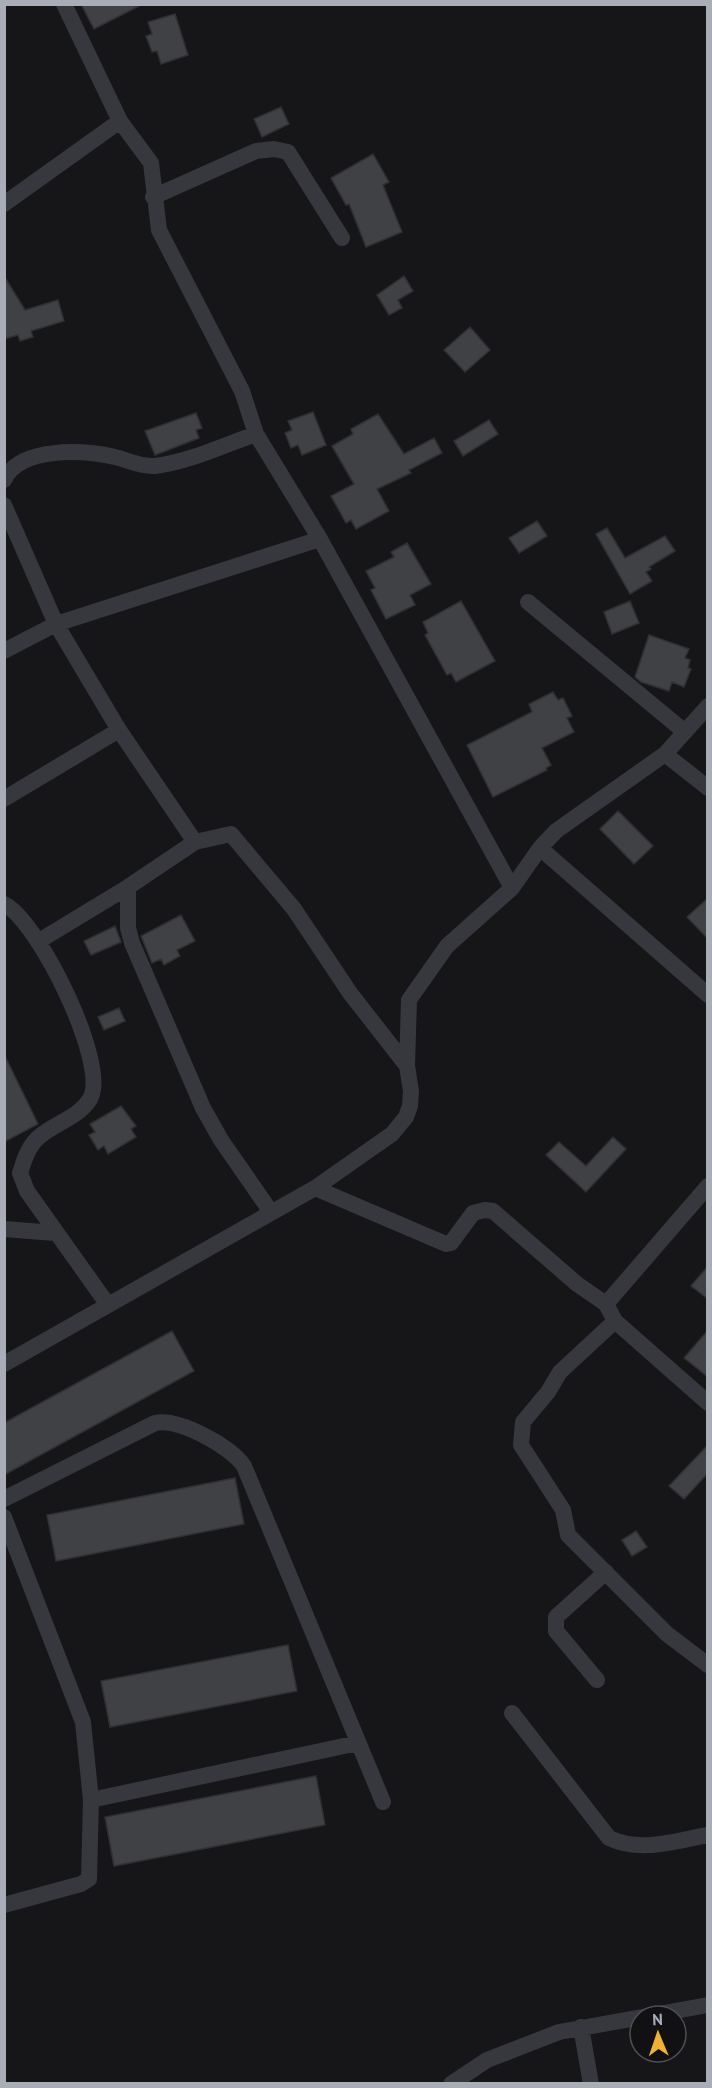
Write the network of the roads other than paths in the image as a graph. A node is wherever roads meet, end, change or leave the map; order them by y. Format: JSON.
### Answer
{"nodes":[{"id":1,"x":64,"y":4,"type":"edge"},
{"id":2,"x":120,"y":121,"type":"junction"},
{"id":3,"x":153,"y":197,"type":"junction"},
{"id":4,"x":4,"y":204,"type":"edge"},
{"id":5,"x":342,"y":238,"type":"dead end"},
{"id":6,"x":256,"y":434,"type":"junction"},
{"id":7,"x":4,"y":480,"type":"edge"},
{"id":8,"x":4,"y":506,"type":"edge"},
{"id":9,"x":320,"y":539,"type":"junction"},
{"id":10,"x":528,"y":602,"type":"dead end"},
{"id":11,"x":56,"y":624,"type":"junction"},
{"id":12,"x":4,"y":651,"type":"edge"},
{"id":13,"x":708,"y":706,"type":"edge"},
{"id":14,"x":119,"y":730,"type":"junction"},
{"id":15,"x":685,"y":732,"type":"junction"},
{"id":16,"x":665,"y":754,"type":"junction"},
{"id":17,"x":708,"y":788,"type":"edge"},
{"id":18,"x":4,"y":799,"type":"edge"},
{"id":19,"x":195,"y":842,"type":"junction"},
{"id":20,"x":540,"y":848,"type":"junction"},
{"id":21,"x":128,"y":887,"type":"junction"},
{"id":22,"x":512,"y":888,"type":"junction"},
{"id":23,"x":4,"y":904,"type":"edge"},
{"id":24,"x":39,"y":941,"type":"junction"},
{"id":25,"x":708,"y":995,"type":"edge"},
{"id":26,"x":407,"y":1066,"type":"junction"},
{"id":27,"x":708,"y":1186,"type":"edge"},
{"id":28,"x":315,"y":1188,"type":"junction"},
{"id":29,"x":271,"y":1212,"type":"junction"},
{"id":30,"x":4,"y":1229,"type":"edge"},
{"id":31,"x":55,"y":1233,"type":"junction"},
{"id":32,"x":606,"y":1304,"type":"junction"},
{"id":33,"x":108,"y":1305,"type":"junction"},
{"id":34,"x":615,"y":1321,"type":"junction"},
{"id":35,"x":4,"y":1364,"type":"edge"},
{"id":36,"x":708,"y":1403,"type":"edge"},
{"id":37,"x":4,"y":1499,"type":"edge"},
{"id":38,"x":4,"y":1517,"type":"edge"},
{"id":39,"x":606,"y":1572,"type":"junction"},
{"id":40,"x":708,"y":1665,"type":"edge"},
{"id":41,"x":597,"y":1680,"type":"dead end"},
{"id":42,"x":512,"y":1713,"type":"dead end"},
{"id":43,"x":358,"y":1743,"type":"junction"},
{"id":44,"x":91,"y":1800,"type":"junction"},
{"id":45,"x":383,"y":1802,"type":"dead end"},
{"id":46,"x":708,"y":1835,"type":"edge"},
{"id":47,"x":4,"y":1905,"type":"edge"},
{"id":48,"x":708,"y":2005,"type":"edge"},
{"id":49,"x":581,"y":2027,"type":"junction"},
{"id":50,"x":451,"y":2084,"type":"edge"},
{"id":51,"x":591,"y":2084,"type":"edge"}],
"edges":[{"from":1,"to":2,"type":"street"},
{"from":2,"to":3,"type":"street"},
{"from":2,"to":4,"type":"street"},
{"from":3,"to":5,"type":"street"},
{"from":3,"to":6,"type":"street"},
{"from":6,"to":7,"type":"street"},
{"from":6,"to":9,"type":"street"},
{"from":8,"to":11,"type":"street"},
{"from":9,"to":11,"type":"street"},
{"from":9,"to":22,"type":"street"},
{"from":10,"to":15,"type":"street"},
{"from":11,"to":12,"type":"street"},
{"from":11,"to":14,"type":"street"},
{"from":13,"to":15,"type":"street"},
{"from":14,"to":18,"type":"street"},
{"from":14,"to":19,"type":"street"},
{"from":15,"to":16,"type":"street"},
{"from":16,"to":17,"type":"street"},
{"from":16,"to":20,"type":"street"},
{"from":19,"to":21,"type":"street"},
{"from":19,"to":26,"type":"street"},
{"from":20,"to":22,"type":"street"},
{"from":20,"to":25,"type":"street"},
{"from":21,"to":24,"type":"street"},
{"from":21,"to":29,"type":"street"},
{"from":22,"to":26,"type":"street"},
{"from":23,"to":24,"type":"street"},
{"from":24,"to":31,"type":"street"},
{"from":26,"to":28,"type":"street"},
{"from":27,"to":32,"type":"street"},
{"from":28,"to":29,"type":"street"},
{"from":28,"to":32,"type":"street"},
{"from":29,"to":33,"type":"street"},
{"from":30,"to":31,"type":"street"},
{"from":31,"to":33,"type":"street"},
{"from":32,"to":34,"type":"street"},
{"from":33,"to":35,"type":"street"},
{"from":34,"to":36,"type":"street"},
{"from":34,"to":39,"type":"street"},
{"from":37,"to":43,"type":"street"},
{"from":38,"to":44,"type":"street"},
{"from":39,"to":40,"type":"street"},
{"from":39,"to":41,"type":"street"},
{"from":42,"to":46,"type":"street"},
{"from":43,"to":44,"type":"street"},
{"from":43,"to":45,"type":"street"},
{"from":44,"to":47,"type":"street"},
{"from":48,"to":49,"type":"street"},
{"from":49,"to":50,"type":"street"},
{"from":49,"to":51,"type":"street"}]}
